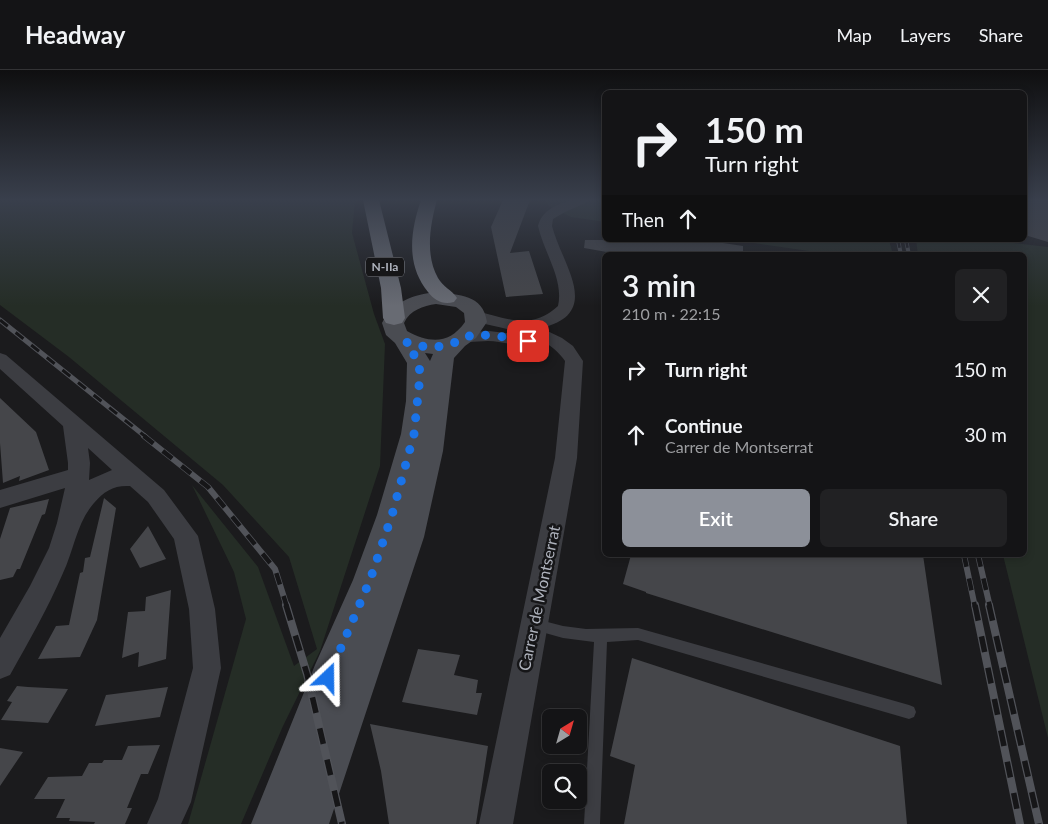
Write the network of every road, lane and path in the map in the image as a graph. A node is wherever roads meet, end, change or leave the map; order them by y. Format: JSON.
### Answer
{"nodes":[{"id":1,"x":377,"y":235,"type":"edge"},
{"id":2,"x":422,"y":235,"type":"edge"},
{"id":3,"x":548,"y":235,"type":"edge"},
{"id":4,"x":447,"y":298,"type":"junction"},
{"id":5,"x":476,"y":316,"type":"junction"},
{"id":6,"x":518,"y":327,"type":"junction"},
{"id":7,"x":400,"y":330,"type":"junction"},
{"id":8,"x":461,"y":340,"type":"junction"},
{"id":9,"x":0,"y":359,"type":"edge"},
{"id":10,"x":572,"y":370,"type":"junction"},
{"id":11,"x":74,"y":423,"type":"junction"},
{"id":12,"x":78,"y":475,"type":"junction"},
{"id":13,"x":134,"y":478,"type":"junction"},
{"id":14,"x":0,"y":499,"type":"edge"},
{"id":15,"x":72,"y":518,"type":"junction"},
{"id":16,"x":533,"y":624,"type":"junction"},
{"id":17,"x":601,"y":637,"type":"junction"},
{"id":18,"x":0,"y":665,"type":"edge"},
{"id":19,"x":909,"y":712,"type":"dead end"},
{"id":20,"x":164,"y":824,"type":"edge"},
{"id":21,"x":273,"y":824,"type":"edge"},
{"id":22,"x":307,"y":824,"type":"edge"},
{"id":23,"x":496,"y":824,"type":"edge"},
{"id":24,"x":592,"y":824,"type":"edge"}],
"edges":[{"from":1,"to":7,"type":"highway","number":"N-IIa"},
{"from":2,"to":4,"type":"highway","number":"N-IIa"},
{"from":3,"to":6,"type":"street","name":"Carrer de Montserrat"},
{"from":4,"to":5,"type":"main road","number":"N-IIa"},
{"from":4,"to":7,"type":"main road","number":"N-IIa"},
{"from":5,"to":6,"type":"street","name":"Carrer de Montserrat"},
{"from":5,"to":8,"type":"main road"},
{"from":6,"to":10,"type":"street","name":"Carrer de Montserrat"},
{"from":7,"to":8,"type":"main road"},
{"from":7,"to":21,"type":"main road","number":"N-IIa"},
{"from":8,"to":10,"type":"street"},
{"from":8,"to":22,"type":"main road"},
{"from":9,"to":11,"type":"street"},
{"from":10,"to":16,"type":"street","name":"Carrer de Montserrat"},
{"from":11,"to":12,"type":"street"},
{"from":11,"to":13,"type":"street"},
{"from":12,"to":14,"type":"street"},
{"from":12,"to":15,"type":"street"},
{"from":13,"to":15,"type":"street"},
{"from":13,"to":20,"type":"street"},
{"from":15,"to":18,"type":"street"},
{"from":16,"to":17,"type":"lane"},
{"from":16,"to":23,"type":"street","name":"Carrer de Montserrat"},
{"from":17,"to":19,"type":"lane"},
{"from":17,"to":24,"type":"lane"}]}
